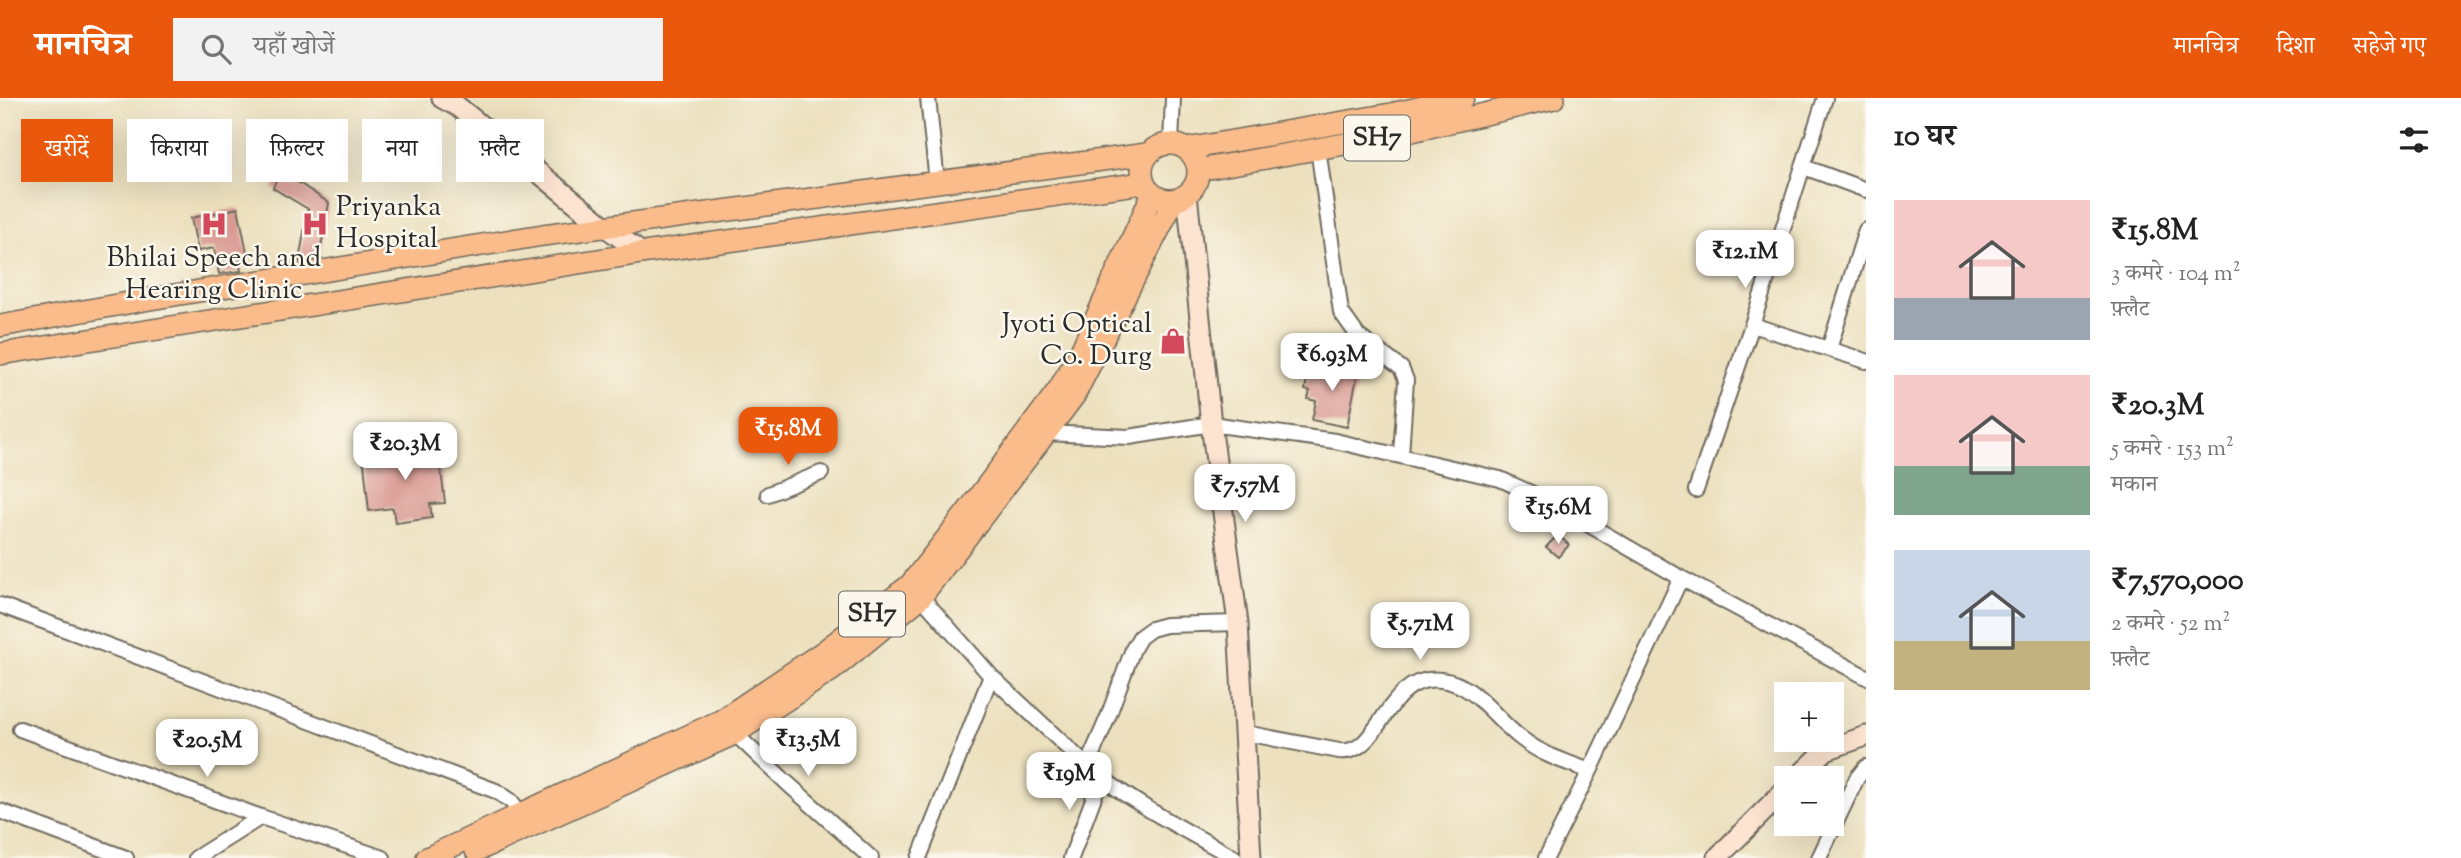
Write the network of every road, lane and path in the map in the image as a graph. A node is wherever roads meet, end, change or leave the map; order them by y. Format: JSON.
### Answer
{"nodes":[{"id":1,"x":928,"y":98,"type":"edge"},
{"id":2,"x":1173,"y":98,"type":"edge"},
{"id":3,"x":1463,"y":98,"type":"edge"},
{"id":4,"x":1554,"y":98,"type":"edge"},
{"id":5,"x":1825,"y":98,"type":"edge"},
{"id":6,"x":451,"y":101,"type":"edge"},
{"id":7,"x":1391,"y":116,"type":"edge"},
{"id":8,"x":1178,"y":146,"type":"junction"},
{"id":9,"x":1318,"y":148,"type":"junction"},
{"id":10,"x":1147,"y":155,"type":"junction"},
{"id":11,"x":1804,"y":167,"type":"junction"},
{"id":12,"x":1198,"y":170,"type":"junction"},
{"id":13,"x":937,"y":182,"type":"junction"},
{"id":14,"x":1148,"y":189,"type":"junction"},
{"id":15,"x":1866,"y":190,"type":"edge"},
{"id":16,"x":1181,"y":197,"type":"junction"},
{"id":17,"x":604,"y":226,"type":"junction"},
{"id":18,"x":1866,"y":230,"type":"edge"},
{"id":19,"x":642,"y":253,"type":"junction"},
{"id":20,"x":1752,"y":325,"type":"junction"},
{"id":21,"x":0,"y":326,"type":"edge"},
{"id":22,"x":1829,"y":349,"type":"junction"},
{"id":23,"x":0,"y":354,"type":"edge"},
{"id":24,"x":1866,"y":360,"type":"edge"},
{"id":25,"x":1211,"y":424,"type":"junction"},
{"id":26,"x":1046,"y":433,"type":"junction"},
{"id":27,"x":1401,"y":455,"type":"junction"},
{"id":28,"x":821,"y":473,"type":"dead end"},
{"id":29,"x":1696,"y":490,"type":"dead end"},
{"id":30,"x":768,"y":494,"type":"dead end"},
{"id":31,"x":1681,"y":578,"type":"junction"},
{"id":32,"x":916,"y":591,"type":"junction"},
{"id":33,"x":0,"y":605,"type":"edge"},
{"id":34,"x":1238,"y":623,"type":"junction"},
{"id":35,"x":991,"y":676,"type":"junction"},
{"id":36,"x":1866,"y":677,"type":"edge"},
{"id":37,"x":728,"y":727,"type":"junction"},
{"id":38,"x":20,"y":729,"type":"dead end"},
{"id":39,"x":1245,"y":733,"type":"junction"},
{"id":40,"x":1866,"y":736,"type":"edge"},
{"id":41,"x":1087,"y":766,"type":"junction"},
{"id":42,"x":1809,"y":766,"type":"edge"},
{"id":43,"x":1866,"y":767,"type":"edge"},
{"id":44,"x":1590,"y":771,"type":"junction"},
{"id":45,"x":1101,"y":778,"type":"junction"},
{"id":46,"x":1774,"y":801,"type":"edge"},
{"id":47,"x":0,"y":811,"type":"edge"},
{"id":48,"x":261,"y":817,"type":"junction"},
{"id":49,"x":526,"y":819,"type":"junction"},
{"id":50,"x":126,"y":858,"type":"edge"},
{"id":51,"x":196,"y":858,"type":"edge"},
{"id":52,"x":383,"y":858,"type":"edge"},
{"id":53,"x":427,"y":858,"type":"edge"},
{"id":54,"x":460,"y":858,"type":"edge"},
{"id":55,"x":871,"y":858,"type":"edge"},
{"id":56,"x":919,"y":858,"type":"edge"},
{"id":57,"x":1071,"y":858,"type":"edge"},
{"id":58,"x":1235,"y":858,"type":"edge"},
{"id":59,"x":1251,"y":858,"type":"edge"},
{"id":60,"x":1546,"y":858,"type":"edge"},
{"id":61,"x":1717,"y":858,"type":"edge"},
{"id":62,"x":1819,"y":858,"type":"edge"}],
"edges":[{"from":1,"to":13,"type":"street"},
{"from":2,"to":8,"type":"street"},
{"from":3,"to":7,"type":"main road","number":"SH7"},
{"from":4,"to":7,"type":"main road","number":"SH7"},
{"from":5,"to":11,"type":"street"},
{"from":6,"to":17,"type":"street"},
{"from":7,"to":8,"type":"main road","number":"SH7"},
{"from":7,"to":9,"type":"main road","number":"SH7"},
{"from":8,"to":10,"type":"main road","number":"SH7"},
{"from":8,"to":12,"type":"main road"},
{"from":9,"to":12,"type":"main road","number":"SH7"},
{"from":9,"to":27,"type":"street"},
{"from":10,"to":13,"type":"main road"},
{"from":10,"to":14,"type":"main road","number":"SH7"},
{"from":11,"to":15,"type":"street"},
{"from":11,"to":20,"type":"street"},
{"from":12,"to":16,"type":"main road","number":"SH7"},
{"from":13,"to":17,"type":"main road"},
{"from":14,"to":16,"type":"main road"},
{"from":14,"to":19,"type":"main road"},
{"from":14,"to":32,"type":"main road","number":"SH7"},
{"from":16,"to":25,"type":"street"},
{"from":16,"to":26,"type":"main road","number":"SH7"},
{"from":17,"to":19,"type":"street"},
{"from":17,"to":21,"type":"main road"},
{"from":18,"to":22,"type":"street"},
{"from":19,"to":23,"type":"main road"},
{"from":20,"to":22,"type":"street"},
{"from":20,"to":29,"type":"street"},
{"from":22,"to":24,"type":"street"},
{"from":25,"to":26,"type":"street"},
{"from":25,"to":27,"type":"street"},
{"from":25,"to":34,"type":"street"},
{"from":26,"to":32,"type":"main road","number":"SH7"},
{"from":27,"to":31,"type":"street"},
{"from":28,"to":30,"type":"street"},
{"from":31,"to":36,"type":"street"},
{"from":31,"to":44,"type":"street"},
{"from":32,"to":35,"type":"street"},
{"from":32,"to":37,"type":"main road","number":"SH7"},
{"from":33,"to":49,"type":"street"},
{"from":34,"to":39,"type":"street"},
{"from":34,"to":41,"type":"street"},
{"from":35,"to":41,"type":"street"},
{"from":35,"to":56,"type":"street"},
{"from":37,"to":49,"type":"main road","number":"SH7"},
{"from":37,"to":55,"type":"street"},
{"from":38,"to":48,"type":"street"},
{"from":39,"to":44,"type":"street"},
{"from":39,"to":59,"type":"street"},
{"from":40,"to":42,"type":"street"},
{"from":41,"to":45,"type":"street"},
{"from":43,"to":62,"type":"street"},
{"from":44,"to":60,"type":"street"},
{"from":45,"to":57,"type":"street"},
{"from":45,"to":58,"type":"street"},
{"from":46,"to":61,"type":"street"},
{"from":47,"to":50,"type":"street"},
{"from":48,"to":51,"type":"street"},
{"from":48,"to":52,"type":"street"},
{"from":49,"to":53,"type":"main road","number":"SH7"},
{"from":49,"to":54,"type":"main road","number":"SH7"}]}
